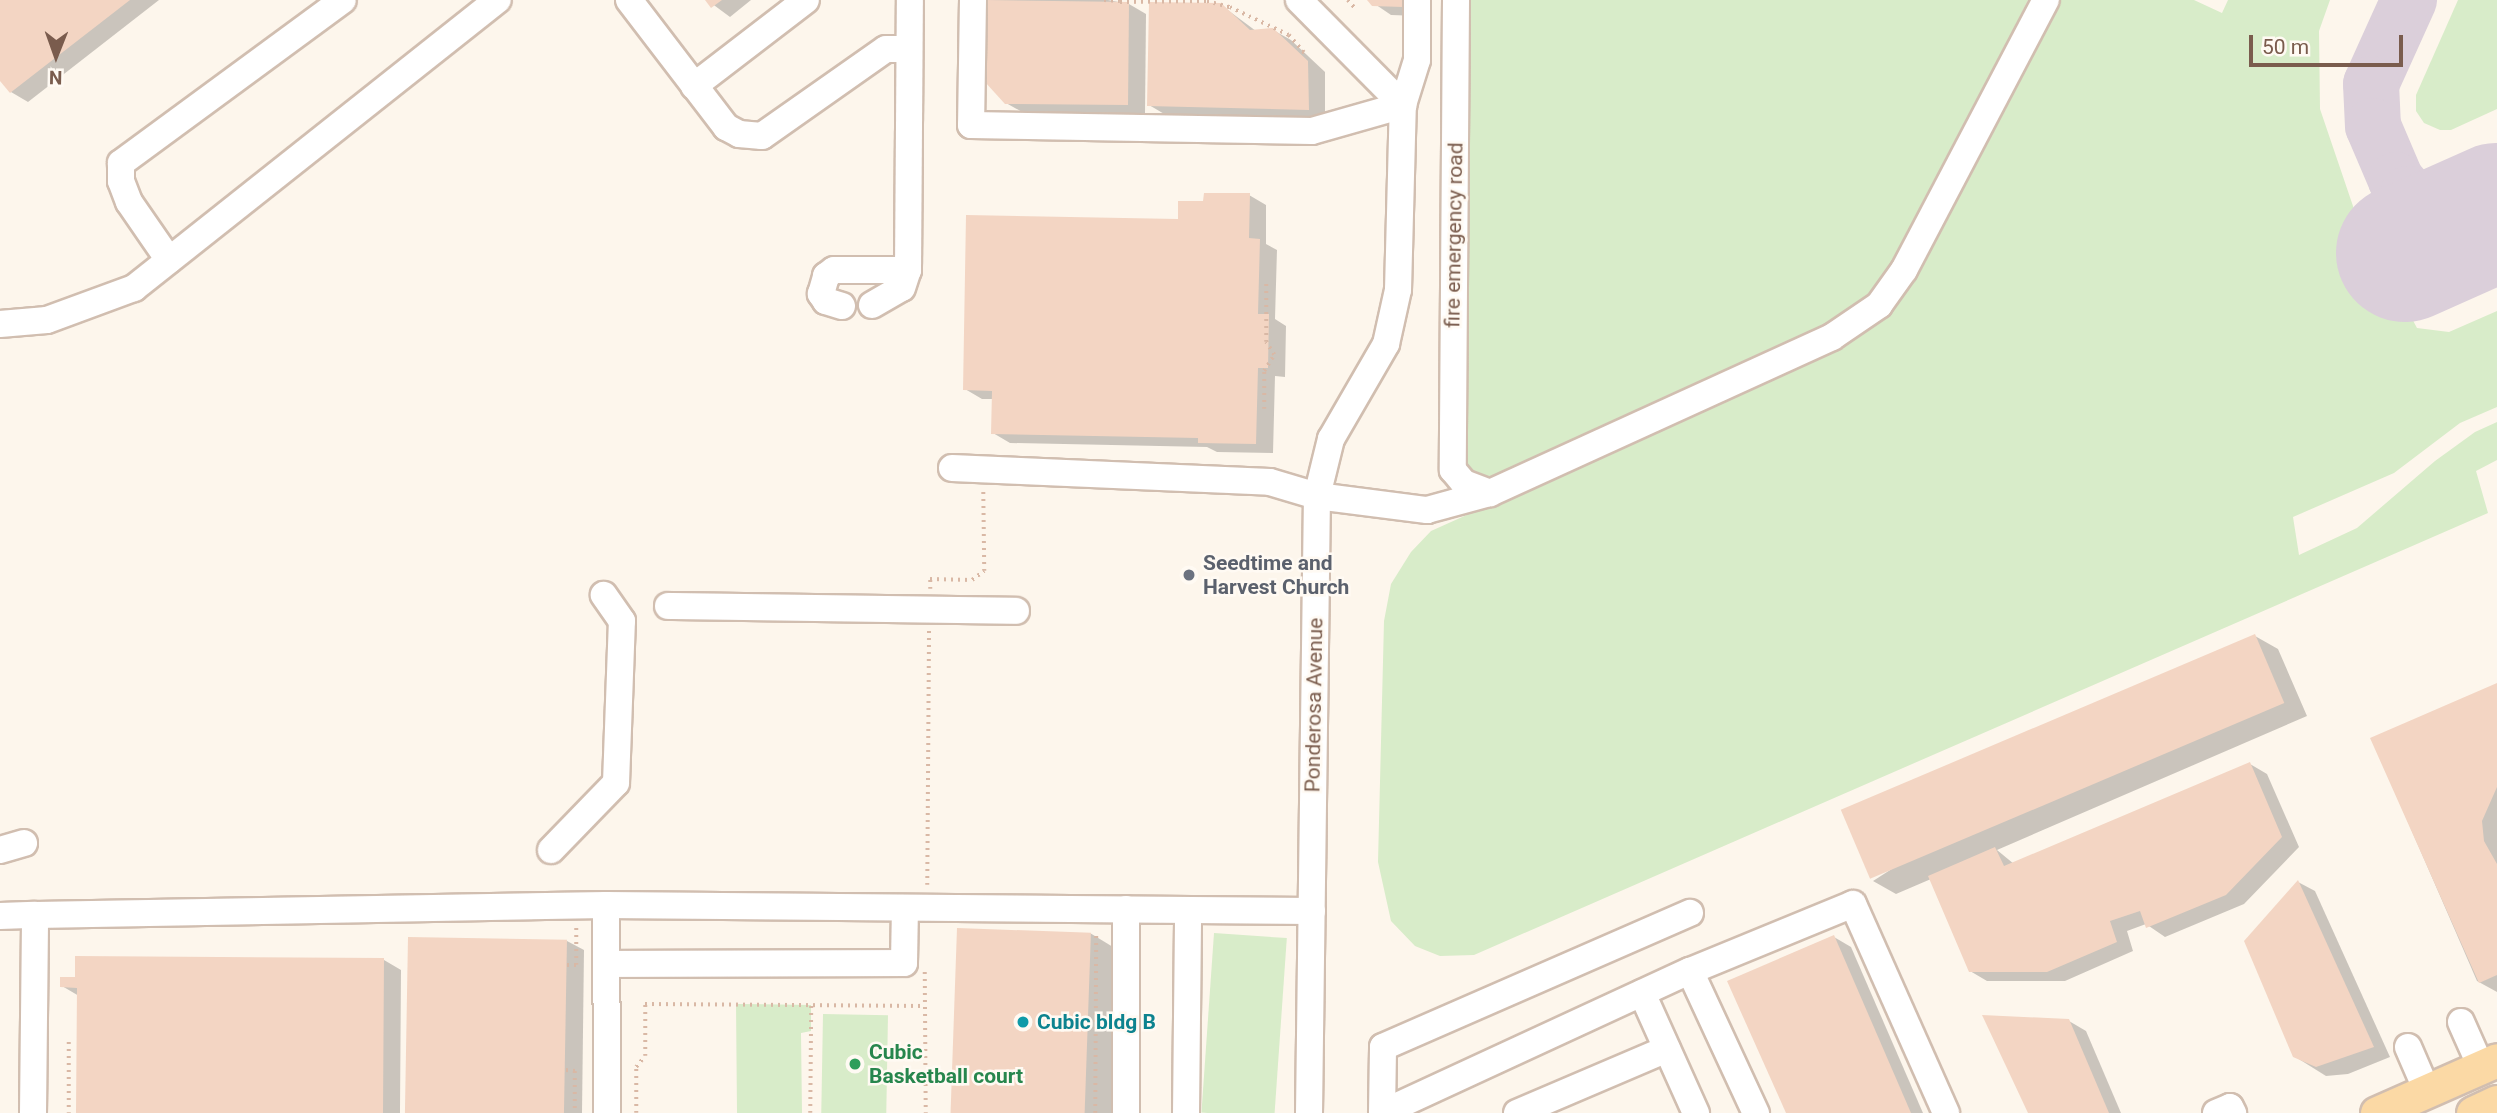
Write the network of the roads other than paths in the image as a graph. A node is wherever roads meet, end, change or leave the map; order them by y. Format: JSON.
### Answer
{"nodes":[{"id":1,"x":343,"y":0,"type":"edge"},
{"id":2,"x":498,"y":0,"type":"edge"},
{"id":3,"x":629,"y":0,"type":"edge"},
{"id":4,"x":806,"y":0,"type":"edge"},
{"id":5,"x":910,"y":0,"type":"edge"},
{"id":6,"x":973,"y":0,"type":"edge"},
{"id":7,"x":1299,"y":0,"type":"edge"},
{"id":8,"x":1417,"y":0,"type":"edge"},
{"id":9,"x":1456,"y":0,"type":"edge"},
{"id":10,"x":2046,"y":0,"type":"edge"},
{"id":11,"x":909,"y":48,"type":"junction"},
{"id":12,"x":694,"y":86,"type":"junction"},
{"id":13,"x":1403,"y":105,"type":"junction"},
{"id":14,"x":169,"y":260,"type":"junction"},
{"id":15,"x":908,"y":270,"type":"junction"},
{"id":16,"x":872,"y":305,"type":"dead end"},
{"id":17,"x":842,"y":306,"type":"dead end"},
{"id":18,"x":0,"y":324,"type":"edge"},
{"id":19,"x":952,"y":468,"type":"dead end"},
{"id":20,"x":1453,"y":470,"type":"junction"},
{"id":21,"x":1490,"y":493,"type":"junction"},
{"id":22,"x":1317,"y":496,"type":"junction"},
{"id":23,"x":1427,"y":510,"type":"junction"},
{"id":24,"x":604,"y":594,"type":"dead end"},
{"id":25,"x":668,"y":606,"type":"dead end"},
{"id":26,"x":1016,"y":611,"type":"dead end"},
{"id":27,"x":551,"y":850,"type":"dead end"},
{"id":28,"x":916,"y":901,"type":"junction"},
{"id":29,"x":606,"y":905,"type":"junction"},
{"id":30,"x":1126,"y":909,"type":"junction"},
{"id":31,"x":1188,"y":910,"type":"junction"},
{"id":32,"x":1311,"y":911,"type":"junction"},
{"id":33,"x":1690,"y":913,"type":"dead end"},
{"id":34,"x":35,"y":915,"type":"junction"},
{"id":35,"x":0,"y":916,"type":"edge"},
{"id":36,"x":606,"y":964,"type":"junction"},
{"id":37,"x":1690,"y":971,"type":"junction"},
{"id":38,"x":1642,"y":993,"type":"junction"},
{"id":39,"x":2461,"y":1022,"type":"dead end"},
{"id":40,"x":2408,"y":1047,"type":"dead end"},
{"id":41,"x":1667,"y":1049,"type":"junction"},
{"id":42,"x":2489,"y":1064,"type":"edge"},
{"id":43,"x":2427,"y":1091,"type":"junction"},
{"id":44,"x":2497,"y":1102,"type":"edge"},
{"id":45,"x":33,"y":1113,"type":"edge"},
{"id":46,"x":607,"y":1113,"type":"edge"},
{"id":47,"x":1126,"y":1113,"type":"edge"},
{"id":48,"x":1186,"y":1113,"type":"edge"},
{"id":49,"x":1309,"y":1113,"type":"edge"},
{"id":50,"x":1382,"y":1113,"type":"edge"},
{"id":51,"x":1517,"y":1113,"type":"edge"},
{"id":52,"x":1696,"y":1113,"type":"edge"},
{"id":53,"x":1756,"y":1113,"type":"edge"},
{"id":54,"x":1946,"y":1113,"type":"edge"},
{"id":55,"x":2216,"y":1113,"type":"edge"},
{"id":56,"x":2233,"y":1113,"type":"edge"},
{"id":57,"x":2377,"y":1113,"type":"edge"},
{"id":58,"x":2473,"y":1113,"type":"edge"}],
"edges":[{"from":1,"to":14,"type":"street"},
{"from":2,"to":14,"type":"street"},
{"from":3,"to":12,"type":"street"},
{"from":4,"to":12,"type":"street"},
{"from":5,"to":11,"type":"street"},
{"from":6,"to":13,"type":"street"},
{"from":7,"to":13,"type":"street"},
{"from":8,"to":13,"type":"street","name":"Ponderosa Avenue"},
{"from":9,"to":20,"type":"street","name":"fire emergency road"},
{"from":10,"to":21,"type":"street"},
{"from":11,"to":12,"type":"street"},
{"from":11,"to":15,"type":"street"},
{"from":13,"to":22,"type":"street","name":"Ponderosa Avenue"},
{"from":14,"to":18,"type":"street"},
{"from":15,"to":16,"type":"street"},
{"from":15,"to":17,"type":"street"},
{"from":19,"to":22,"type":"street"},
{"from":20,"to":21,"type":"street"},
{"from":20,"to":23,"type":"street","name":"fire emergency road"},
{"from":21,"to":23,"type":"street"},
{"from":22,"to":23,"type":"street"},
{"from":22,"to":32,"type":"street","name":"Ponderosa Avenue"},
{"from":24,"to":27,"type":"street"},
{"from":25,"to":26,"type":"street"},
{"from":28,"to":29,"type":"street"},
{"from":28,"to":30,"type":"street"},
{"from":28,"to":36,"type":"street"},
{"from":29,"to":34,"type":"street"},
{"from":29,"to":36,"type":"street"},
{"from":30,"to":31,"type":"street"},
{"from":30,"to":47,"type":"street"},
{"from":31,"to":32,"type":"street"},
{"from":31,"to":48,"type":"street"},
{"from":32,"to":49,"type":"street","name":"Ponderosa Avenue"},
{"from":33,"to":50,"type":"street"},
{"from":34,"to":35,"type":"street"},
{"from":34,"to":45,"type":"street"},
{"from":36,"to":46,"type":"street"},
{"from":37,"to":38,"type":"street"},
{"from":37,"to":53,"type":"street"},
{"from":37,"to":54,"type":"street"},
{"from":38,"to":41,"type":"street"},
{"from":38,"to":50,"type":"street"},
{"from":39,"to":42,"type":"street"},
{"from":40,"to":43,"type":"street"},
{"from":41,"to":51,"type":"street"},
{"from":41,"to":52,"type":"street"},
{"from":42,"to":43,"type":"main road"},
{"from":43,"to":57,"type":"main road"},
{"from":44,"to":58,"type":"main road"},
{"from":55,"to":56,"type":"street"}]}
